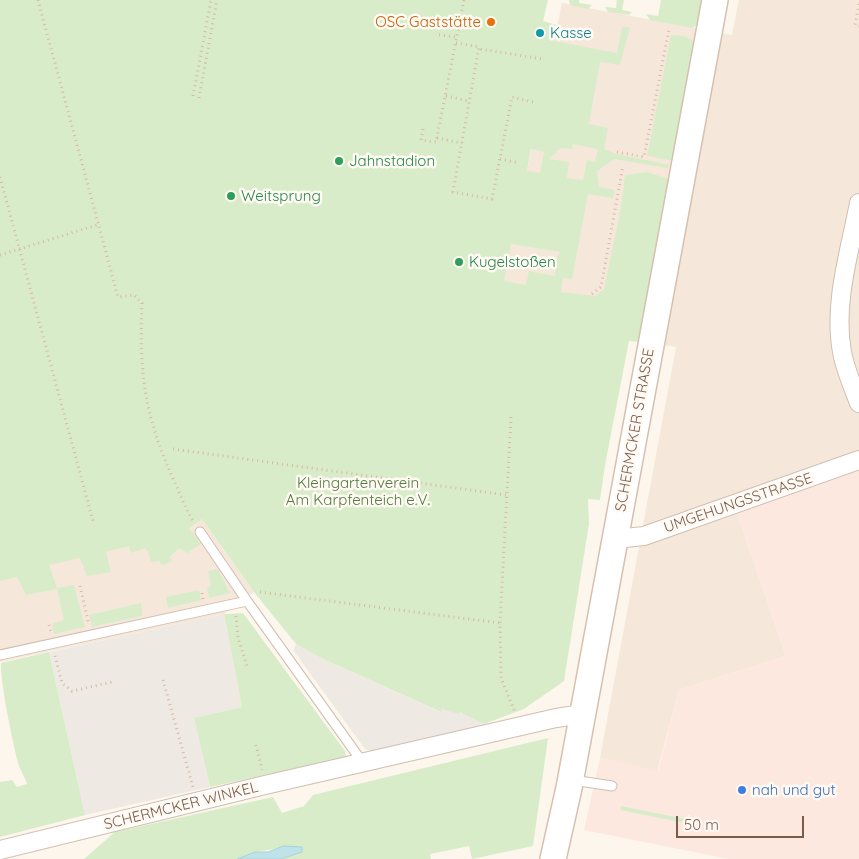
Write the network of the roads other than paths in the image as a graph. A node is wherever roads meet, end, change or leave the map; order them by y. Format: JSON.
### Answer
{"nodes":[{"id":1,"x":715,"y":0,"type":"edge"},
{"id":2,"x":859,"y":203,"type":"edge"},
{"id":3,"x":859,"y":403,"type":"edge"},
{"id":4,"x":859,"y":460,"type":"edge"},
{"id":5,"x":200,"y":532,"type":"road end"},
{"id":6,"x":615,"y":536,"type":"junction"},
{"id":7,"x":247,"y":601,"type":"junction"},
{"id":8,"x":0,"y":654,"type":"edge"},
{"id":9,"x":582,"y":714,"type":"junction"},
{"id":10,"x":363,"y":763,"type":"junction"},
{"id":11,"x":570,"y":780,"type":"junction"},
{"id":12,"x":612,"y":786,"type":"dead end"},
{"id":13,"x":0,"y":850,"type":"edge"},
{"id":14,"x":553,"y":859,"type":"edge"}],
"edges":[{"from":1,"to":6,"type":"main road","name":"SCHERMCKER STRASSE"},
{"from":2,"to":3,"type":"street"},
{"from":4,"to":6,"type":"street","name":"UMGEHUNGSSTRASSE"},
{"from":5,"to":7,"type":"lane"},
{"from":6,"to":9,"type":"main road","name":"SCHERMCKER STRASSE"},
{"from":7,"to":8,"type":"lane"},
{"from":7,"to":10,"type":"lane"},
{"from":9,"to":10,"type":"street","name":"SCHERMCKER WINKEL"},
{"from":9,"to":11,"type":"main road","name":"SCHERMCKER STRASSE"},
{"from":10,"to":13,"type":"street","name":"SCHERMCKER WINKEL"},
{"from":11,"to":12,"type":"lane"},
{"from":11,"to":14,"type":"main road","name":"SCHERMCKER STRASSE"}]}
